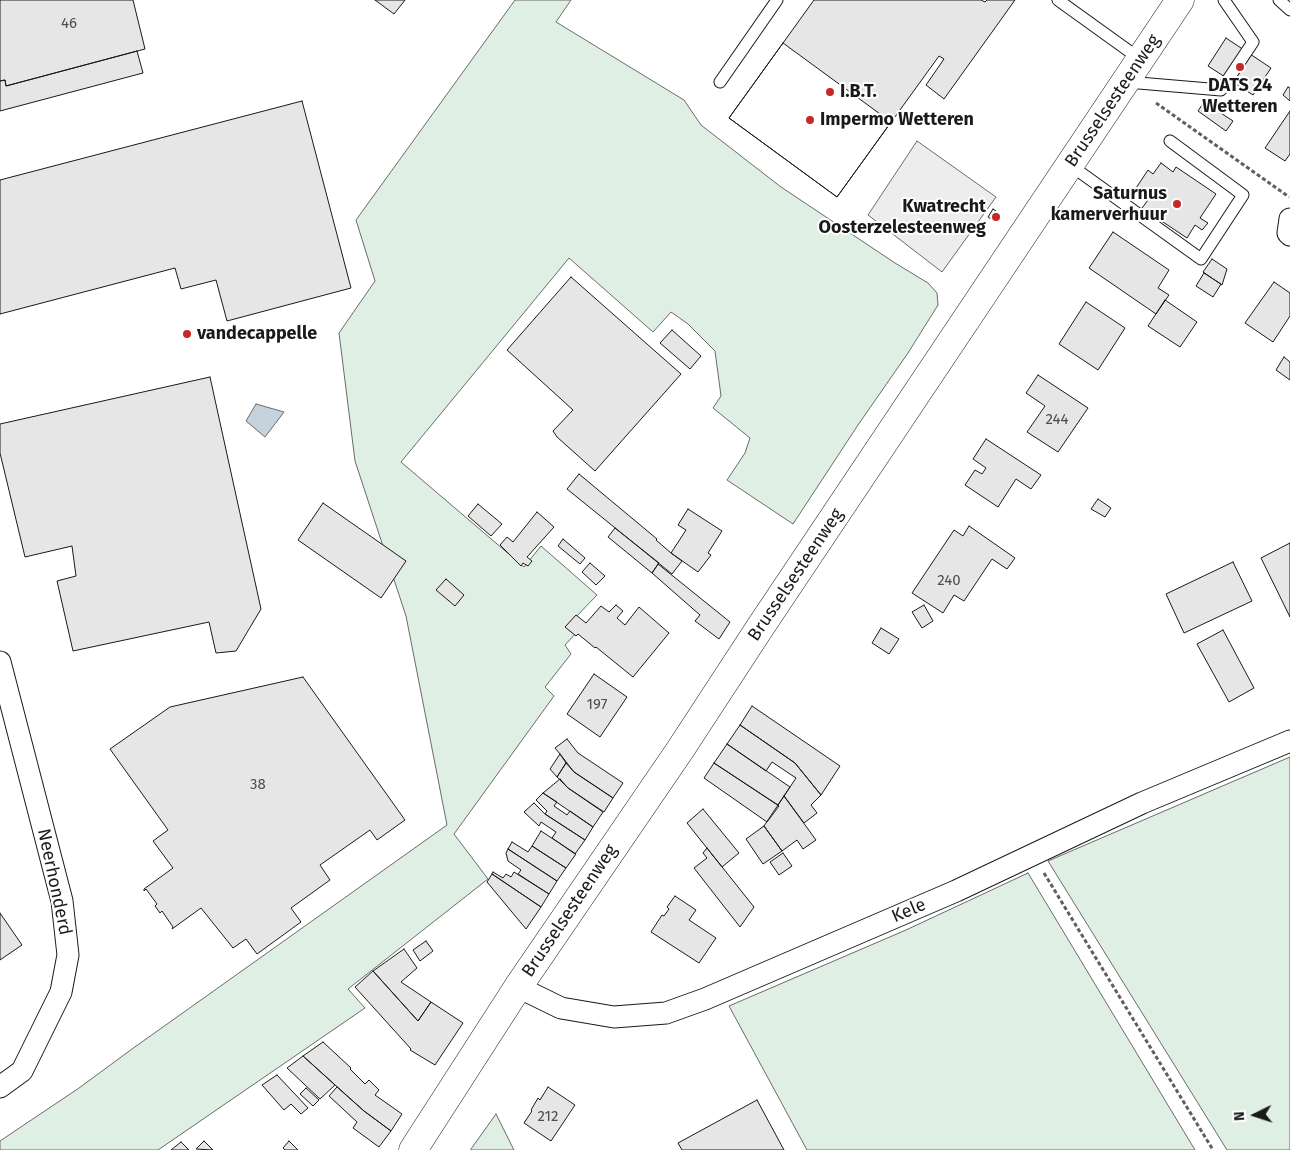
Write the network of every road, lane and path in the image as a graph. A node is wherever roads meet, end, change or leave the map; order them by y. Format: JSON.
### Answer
{"nodes":[{"id":1,"x":777,"y":0,"type":"edge"},
{"id":2,"x":1058,"y":0,"type":"edge"},
{"id":3,"x":1180,"y":0,"type":"edge"},
{"id":4,"x":1224,"y":0,"type":"edge"},
{"id":5,"x":1279,"y":0,"type":"edge"},
{"id":6,"x":1290,"y":10,"type":"edge"},
{"id":7,"x":1140,"y":59,"type":"junction"},
{"id":8,"x":720,"y":82,"type":"dead end"},
{"id":9,"x":1125,"y":82,"type":"junction"},
{"id":10,"x":1170,"y":141,"type":"dead end"},
{"id":11,"x":1070,"y":165,"type":"junction"},
{"id":12,"x":1290,"y":197,"type":"edge"},
{"id":13,"x":1290,"y":219,"type":"edge"},
{"id":14,"x":1290,"y":235,"type":"edge"},
{"id":15,"x":0,"y":662,"type":"edge"},
{"id":16,"x":1290,"y":741,"type":"edge"},
{"id":17,"x":1033,"y":855,"type":"junction"},
{"id":18,"x":518,"y":987,"type":"junction"},
{"id":19,"x":0,"y":1087,"type":"edge"},
{"id":20,"x":413,"y":1150,"type":"edge"},
{"id":21,"x":1213,"y":1150,"type":"edge"}],
"edges":[{"from":1,"to":8,"type":"lane"},
{"from":2,"to":7,"type":"lane"},
{"from":3,"to":7,"type":"main road","name":"Brusselsesteenweg"},
{"from":4,"to":9,"type":"lane"},
{"from":5,"to":6,"type":"lane"},
{"from":7,"to":9,"type":"main road","name":"Brusselsesteenweg"},
{"from":9,"to":11,"type":"main road","name":"Brusselsesteenweg"},
{"from":9,"to":12,"type":"path"},
{"from":10,"to":11,"type":"lane"},
{"from":11,"to":18,"type":"main road","name":"Brusselsesteenweg"},
{"from":13,"to":14,"type":"street"},
{"from":15,"to":19,"type":"street","name":"Neerhonderd"},
{"from":16,"to":17,"type":"street","name":"Kele"},
{"from":17,"to":18,"type":"street","name":"Kele"},
{"from":17,"to":21,"type":"path"},
{"from":18,"to":20,"type":"main road","name":"Brusselsesteenweg"}]}
